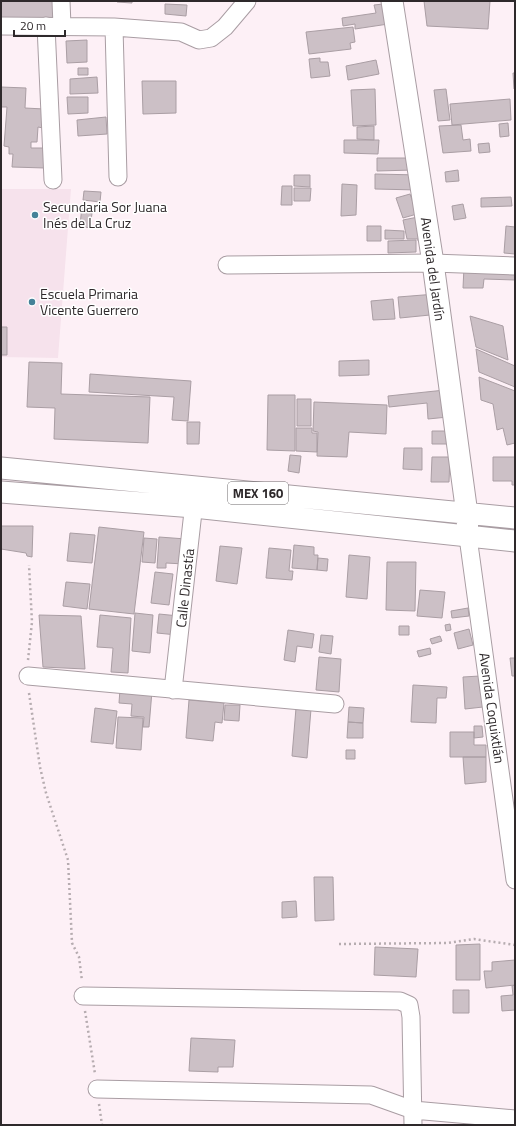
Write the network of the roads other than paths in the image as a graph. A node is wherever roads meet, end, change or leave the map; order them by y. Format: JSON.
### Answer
{"nodes":[{"id":1,"x":61,"y":1,"type":"edge"},
{"id":2,"x":247,"y":1,"type":"edge"},
{"id":3,"x":392,"y":1,"type":"edge"},
{"id":4,"x":1,"y":26,"type":"edge"},
{"id":5,"x":54,"y":26,"type":"junction"},
{"id":6,"x":114,"y":27,"type":"junction"},
{"id":7,"x":118,"y":177,"type":"dead end"},
{"id":8,"x":53,"y":180,"type":"dead end"},
{"id":9,"x":433,"y":263,"type":"junction"},
{"id":10,"x":227,"y":265,"type":"dead end"},
{"id":11,"x":515,"y":266,"type":"edge"},
{"id":12,"x":1,"y":468,"type":"edge"},
{"id":13,"x":196,"y":486,"type":"junction"},
{"id":14,"x":1,"y":492,"type":"edge"},
{"id":15,"x":194,"y":507,"type":"junction"},
{"id":16,"x":467,"y":514,"type":"junction"},
{"id":17,"x":515,"y":518,"type":"edge"},
{"id":18,"x":468,"y":537,"type":"junction"},
{"id":19,"x":515,"y":541,"type":"edge"},
{"id":20,"x":28,"y":676,"type":"road end"},
{"id":21,"x":173,"y":690,"type":"junction"},
{"id":22,"x":335,"y":704,"type":"dead end"},
{"id":23,"x":515,"y":880,"type":"edge"},
{"id":24,"x":83,"y":996,"type":"road end"},
{"id":25,"x":97,"y":1090,"type":"road end"},
{"id":26,"x":413,"y":1117,"type":"edge"},
{"id":27,"x":515,"y":1119,"type":"edge"}],
"edges":[{"from":1,"to":5,"type":"street"},
{"from":2,"to":6,"type":"street"},
{"from":3,"to":9,"type":"main road","name":"Avenida del Jardín"},
{"from":4,"to":5,"type":"street"},
{"from":5,"to":6,"type":"street"},
{"from":5,"to":8,"type":"street"},
{"from":6,"to":7,"type":"street"},
{"from":9,"to":10,"type":"street"},
{"from":9,"to":11,"type":"street"},
{"from":9,"to":16,"type":"main road","name":"Avenida del Jardín"},
{"from":12,"to":13,"type":"main road","number":"MEX 160"},
{"from":13,"to":15,"type":"street","name":"Calle Dinastía"},
{"from":13,"to":16,"type":"main road","number":"MEX 160"},
{"from":14,"to":15,"type":"main road","number":"MEX 160"},
{"from":15,"to":18,"type":"main road","number":"MEX 160"},
{"from":15,"to":21,"type":"street","name":"Calle Dinastía"},
{"from":16,"to":17,"type":"main road","number":"MEX 160"},
{"from":16,"to":18,"type":"main road","name":"Avenida del Jardín"},
{"from":18,"to":19,"type":"main road","number":"MEX 160"},
{"from":18,"to":23,"type":"street","name":"Avenida Coquixtlán"},
{"from":20,"to":21,"type":"street"},
{"from":21,"to":22,"type":"street"},
{"from":24,"to":26,"type":"street"},
{"from":25,"to":26,"type":"street"},
{"from":26,"to":27,"type":"street"}]}
